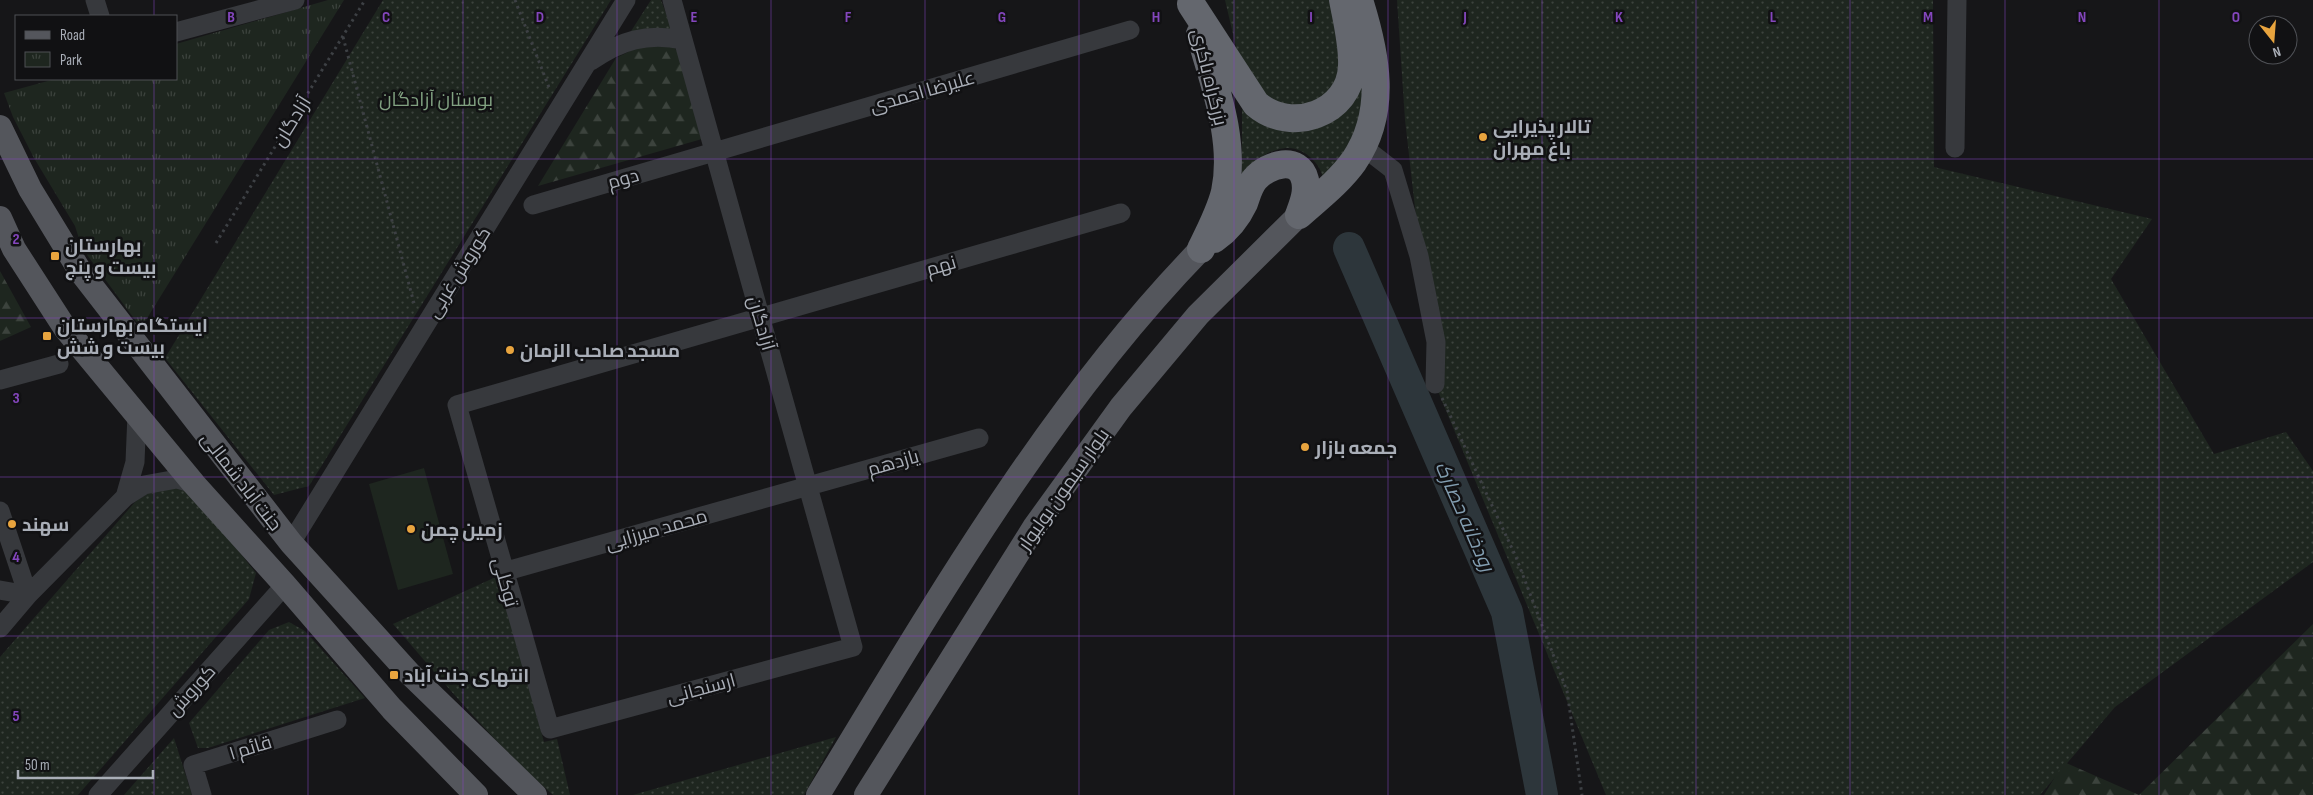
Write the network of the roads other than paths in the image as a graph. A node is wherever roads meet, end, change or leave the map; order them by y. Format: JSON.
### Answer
{"nodes":[{"id":1,"x":95,"y":0,"type":"edge"},
{"id":2,"x":295,"y":0,"type":"edge"},
{"id":3,"x":626,"y":0,"type":"edge"},
{"id":4,"x":672,"y":0,"type":"edge"},
{"id":5,"x":1343,"y":0,"type":"edge"},
{"id":6,"x":1359,"y":0,"type":"edge"},
{"id":7,"x":1957,"y":0,"type":"edge"},
{"id":8,"x":1190,"y":2,"type":"edge"},
{"id":9,"x":100,"y":15,"type":"edge"},
{"id":10,"x":1130,"y":30,"type":"dead end"},
{"id":11,"x":178,"y":31,"type":"edge"},
{"id":12,"x":683,"y":40,"type":"junction"},
{"id":13,"x":586,"y":65,"type":"junction"},
{"id":14,"x":0,"y":127,"type":"edge"},
{"id":15,"x":1362,"y":146,"type":"junction"},
{"id":16,"x":1955,"y":148,"type":"dead end"},
{"id":17,"x":714,"y":152,"type":"junction"},
{"id":18,"x":533,"y":205,"type":"dead end"},
{"id":19,"x":1121,"y":213,"type":"dead end"},
{"id":20,"x":1299,"y":214,"type":"junction"},
{"id":21,"x":0,"y":218,"type":"edge"},
{"id":22,"x":1201,"y":249,"type":"junction"},
{"id":23,"x":760,"y":317,"type":"junction"},
{"id":24,"x":59,"y":364,"type":"dead end"},
{"id":25,"x":0,"y":380,"type":"edge"},
{"id":26,"x":1435,"y":384,"type":"road end"},
{"id":27,"x":457,"y":405,"type":"joint"},
{"id":28,"x":137,"y":414,"type":"junction"},
{"id":29,"x":979,"y":438,"type":"dead end"},
{"id":30,"x":194,"y":484,"type":"junction"},
{"id":31,"x":808,"y":486,"type":"junction"},
{"id":32,"x":125,"y":497,"type":"junction"},
{"id":33,"x":0,"y":511,"type":"edge"},
{"id":34,"x":291,"y":544,"type":"junction"},
{"id":35,"x":503,"y":572,"type":"junction"},
{"id":36,"x":285,"y":585,"type":"junction"},
{"id":37,"x":0,"y":590,"type":"edge"},
{"id":38,"x":28,"y":595,"type":"junction"},
{"id":39,"x":0,"y":628,"type":"edge"},
{"id":40,"x":853,"y":647,"type":"joint"},
{"id":41,"x":337,"y":720,"type":"dead end"},
{"id":42,"x":550,"y":729,"type":"joint"},
{"id":43,"x":98,"y":795,"type":"edge"},
{"id":44,"x":202,"y":795,"type":"edge"},
{"id":45,"x":476,"y":795,"type":"edge"},
{"id":46,"x":535,"y":795,"type":"edge"},
{"id":47,"x":818,"y":795,"type":"edge"},
{"id":48,"x":866,"y":795,"type":"edge"}],
"edges":[{"from":1,"to":9,"type":"street"},
{"from":2,"to":11,"type":"street"},
{"from":3,"to":13,"type":"street","name":"کوروش غربی"},
{"from":4,"to":12,"type":"street","name":"آزادگان"},
{"from":5,"to":8,"type":"highway"},
{"from":6,"to":15,"type":"highway"},
{"from":7,"to":16,"type":"street"},
{"from":8,"to":22,"type":"highway","name":"بزرگراه باکری"},
{"from":10,"to":17,"type":"street","name":"علیرضا احمدی"},
{"from":12,"to":13,"type":"street"},
{"from":12,"to":17,"type":"street","name":"آزادگان"},
{"from":13,"to":34,"type":"street","name":"کوروش غربی"},
{"from":14,"to":34,"type":"main road","name":"جنت آباد شمالی"},
{"from":15,"to":20,"type":"highway"},
{"from":15,"to":26,"type":"street"},
{"from":17,"to":18,"type":"street","name":"دوم"},
{"from":17,"to":23,"type":"street","name":"آزادگان"},
{"from":19,"to":23,"type":"street","name":"نهم"},
{"from":20,"to":22,"type":"highway"},
{"from":20,"to":48,"type":"main road","name":"بلوار سیمون بولیوار"},
{"from":21,"to":28,"type":"main road","name":"جنت آباد شمالی"},
{"from":22,"to":47,"type":"main road"},
{"from":23,"to":27,"type":"street","name":"نهم"},
{"from":23,"to":31,"type":"street","name":"آزادگان"},
{"from":24,"to":25,"type":"street"},
{"from":27,"to":35,"type":"street","name":"توکلی"},
{"from":28,"to":30,"type":"main road","name":"جنت آباد شمالی"},
{"from":28,"to":32,"type":"street"},
{"from":29,"to":31,"type":"street","name":"یازدهم"},
{"from":30,"to":32,"type":"street"},
{"from":30,"to":36,"type":"main road","name":"جنت آباد شمالی"},
{"from":31,"to":35,"type":"street","name":"محمد میرزایی"},
{"from":31,"to":40,"type":"street","name":"آزادگان"},
{"from":32,"to":38,"type":"street"},
{"from":33,"to":38,"type":"street"},
{"from":34,"to":46,"type":"main road","name":"جنت آباد شمالی"},
{"from":35,"to":42,"type":"street","name":"توکلی"},
{"from":36,"to":43,"type":"street","name":"کوروش"},
{"from":36,"to":45,"type":"main road","name":"جنت آباد شمالی"},
{"from":37,"to":38,"type":"street"},
{"from":38,"to":39,"type":"street"},
{"from":40,"to":42,"type":"street","name":"ارسنجانی"},
{"from":41,"to":44,"type":"street","name":"قائم ۱"}]}
